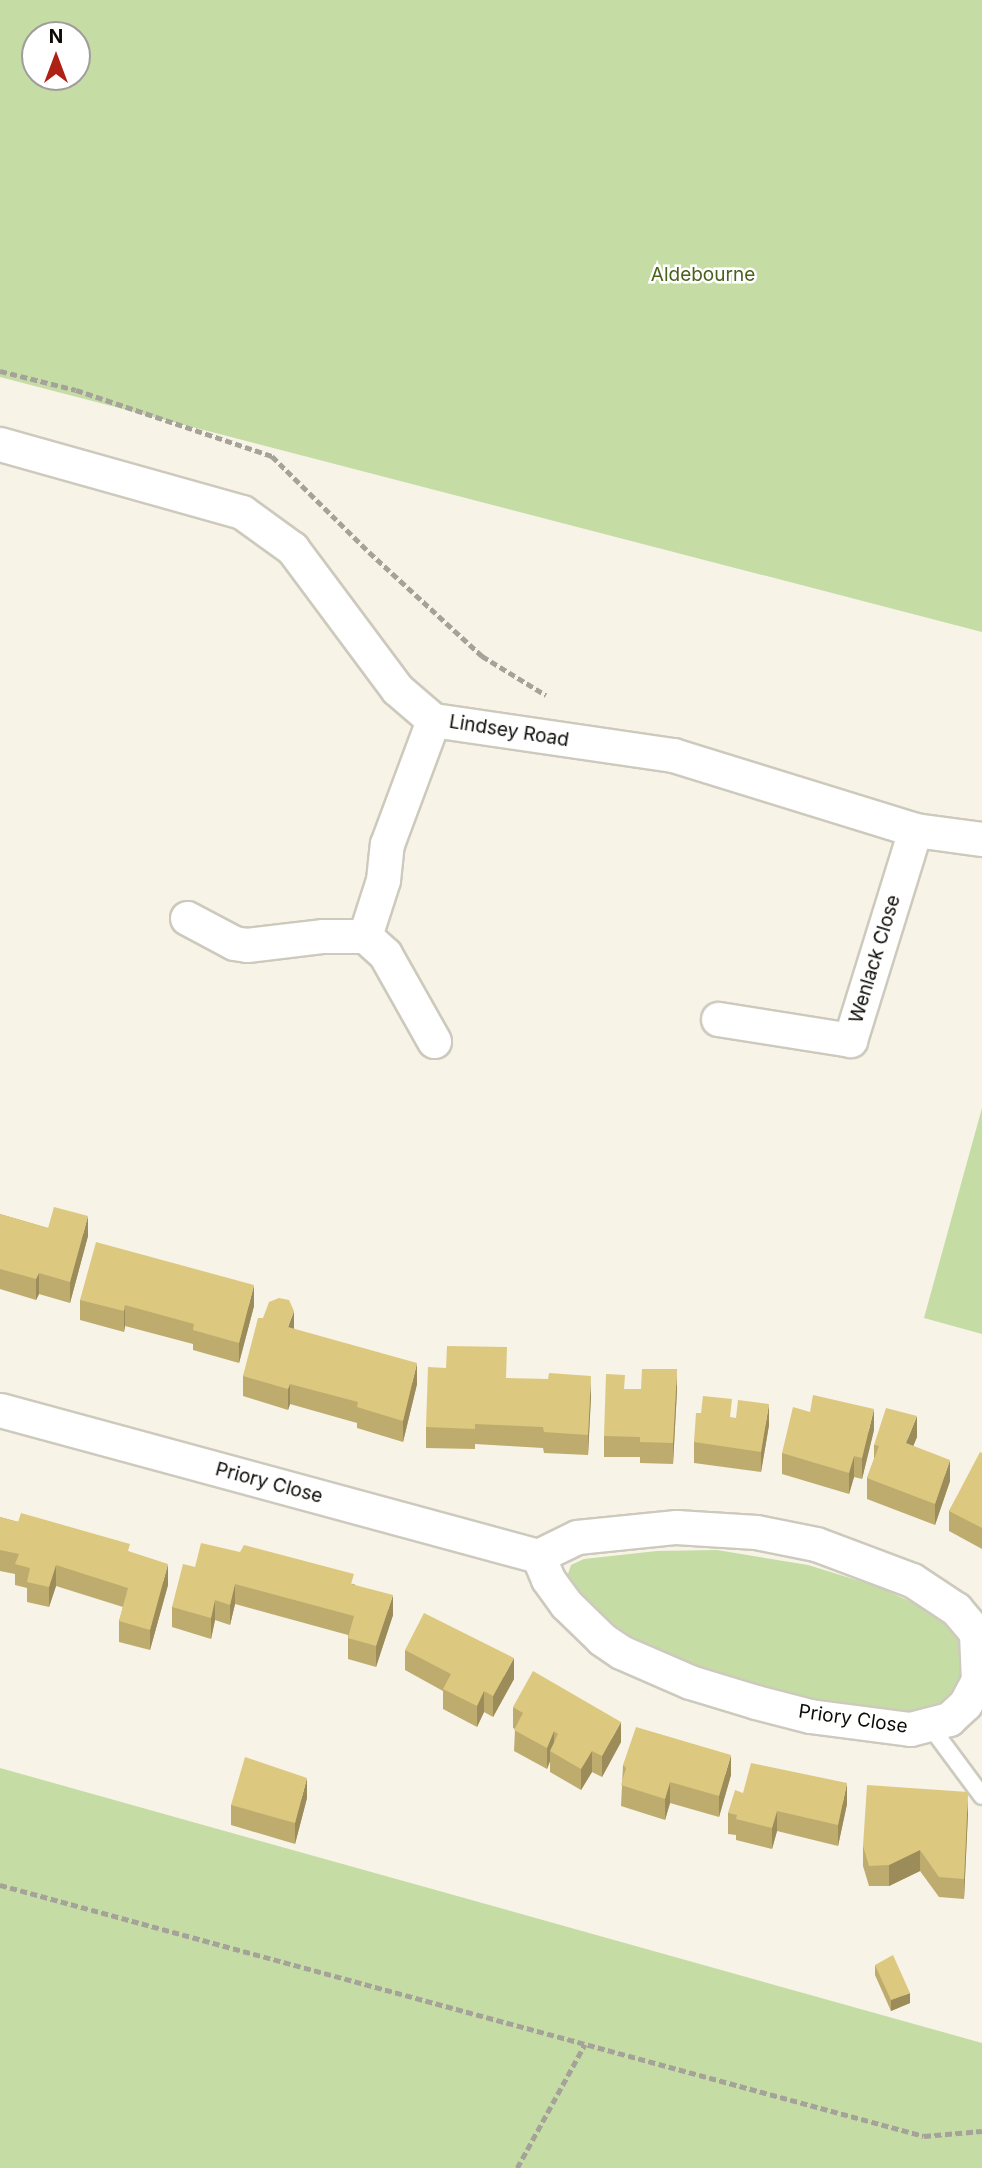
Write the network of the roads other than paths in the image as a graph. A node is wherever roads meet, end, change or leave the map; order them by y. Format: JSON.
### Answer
{"nodes":[{"id":1,"x":0,"y":444,"type":"edge"},
{"id":2,"x":433,"y":720,"type":"junction"},
{"id":3,"x":915,"y":830,"type":"junction"},
{"id":4,"x":982,"y":839,"type":"edge"},
{"id":5,"x":187,"y":918,"type":"dead end"},
{"id":6,"x":365,"y":936,"type":"junction"},
{"id":7,"x":718,"y":1019,"type":"dead end"},
{"id":8,"x":434,"y":1041,"type":"dead end"},
{"id":9,"x":0,"y":1410,"type":"edge"},
{"id":10,"x":538,"y":1556,"type":"junction"},
{"id":11,"x":979,"y":1633,"type":"edge"},
{"id":12,"x":930,"y":1726,"type":"junction"},
{"id":13,"x":982,"y":1796,"type":"edge"}],
"edges":[{"from":1,"to":2,"type":"street","name":"Lindsey Road"},
{"from":2,"to":3,"type":"street","name":"Lindsey Road"},
{"from":2,"to":6,"type":"street"},
{"from":3,"to":4,"type":"street","name":"Lindsey Road"},
{"from":3,"to":7,"type":"street","name":"Wenlack Close"},
{"from":5,"to":6,"type":"street"},
{"from":6,"to":8,"type":"street"},
{"from":9,"to":10,"type":"street","name":"Priory Close"},
{"from":10,"to":11,"type":"street","name":"Priory Close"},
{"from":10,"to":12,"type":"street","name":"Priory Close"},
{"from":11,"to":12,"type":"street","name":"Priory Close"},
{"from":12,"to":13,"type":"lane"}]}
